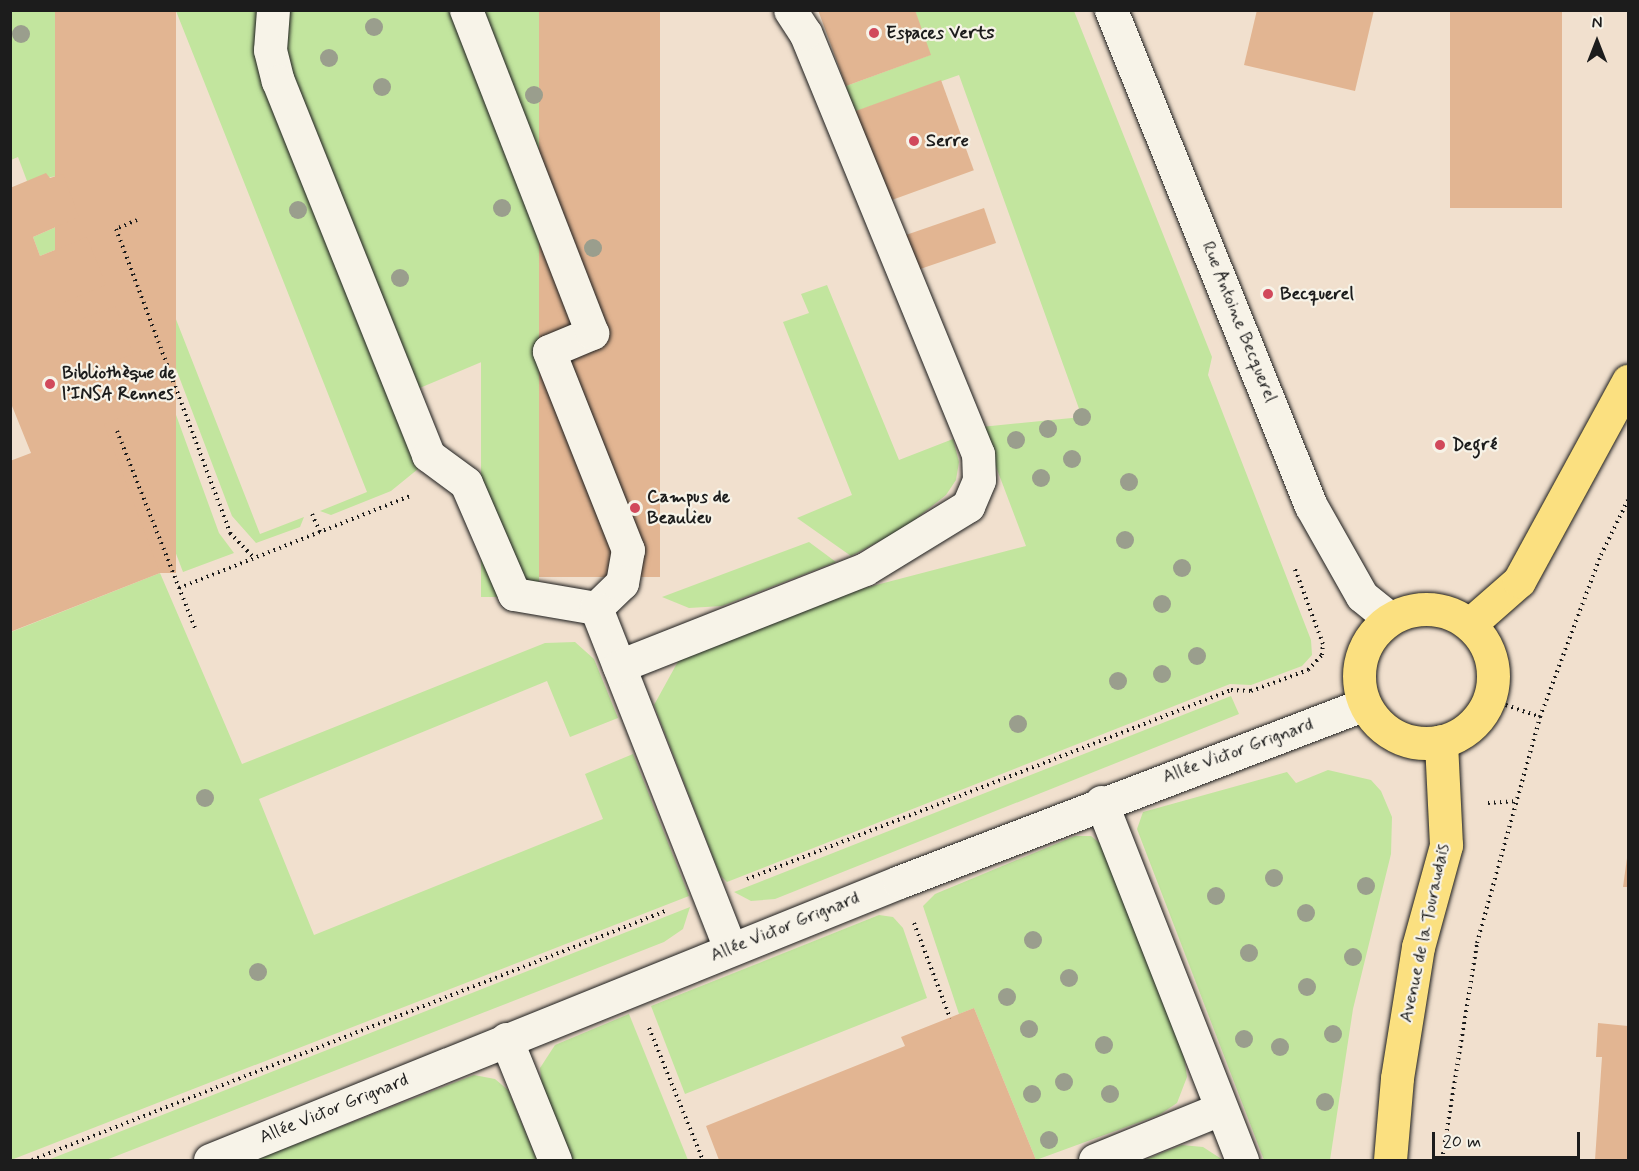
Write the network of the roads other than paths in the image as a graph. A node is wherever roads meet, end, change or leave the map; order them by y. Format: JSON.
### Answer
{"nodes":[{"id":1,"x":273,"y":10,"type":"edge"},
{"id":2,"x":466,"y":10,"type":"edge"},
{"id":3,"x":790,"y":10,"type":"edge"},
{"id":4,"x":1111,"y":10,"type":"edge"},
{"id":5,"x":1629,"y":381,"type":"edge"},
{"id":6,"x":596,"y":608,"type":"junction"},
{"id":7,"x":1390,"y":619,"type":"junction"},
{"id":8,"x":1470,"y":624,"type":"junction"},
{"id":9,"x":619,"y":666,"type":"junction"},
{"id":10,"x":1364,"y":704,"type":"junction"},
{"id":11,"x":1441,"y":741,"type":"junction"},
{"id":12,"x":1101,"y":802,"type":"junction"},
{"id":13,"x":730,"y":949,"type":"junction"},
{"id":14,"x":506,"y":1039,"type":"junction"},
{"id":15,"x":1220,"y":1109,"type":"junction"},
{"id":16,"x":210,"y":1161,"type":"edge"},
{"id":17,"x":555,"y":1161,"type":"edge"},
{"id":18,"x":1095,"y":1161,"type":"edge"},
{"id":19,"x":1242,"y":1161,"type":"edge"},
{"id":20,"x":1389,"y":1161,"type":"edge"}],
"edges":[{"from":1,"to":6,"type":"street"},
{"from":2,"to":6,"type":"street"},
{"from":3,"to":9,"type":"street"},
{"from":4,"to":7,"type":"street","name":"Rue Antoine Becquerel"},
{"from":5,"to":8,"type":"main road"},
{"from":6,"to":9,"type":"street"},
{"from":7,"to":8,"type":"main road"},
{"from":7,"to":10,"type":"main road"},
{"from":8,"to":11,"type":"main road"},
{"from":9,"to":13,"type":"street"},
{"from":10,"to":11,"type":"main road"},
{"from":10,"to":12,"type":"street","name":"Allée Victor Grignard"},
{"from":11,"to":20,"type":"main road","name":"Avenue de la Touraudais"},
{"from":12,"to":13,"type":"street","name":"Allée Victor Grignard"},
{"from":12,"to":15,"type":"street"},
{"from":13,"to":14,"type":"street","name":"Allée Victor Grignard"},
{"from":14,"to":16,"type":"street","name":"Allée Victor Grignard"},
{"from":14,"to":17,"type":"street"},
{"from":15,"to":18,"type":"street"},
{"from":15,"to":19,"type":"street"}]}
